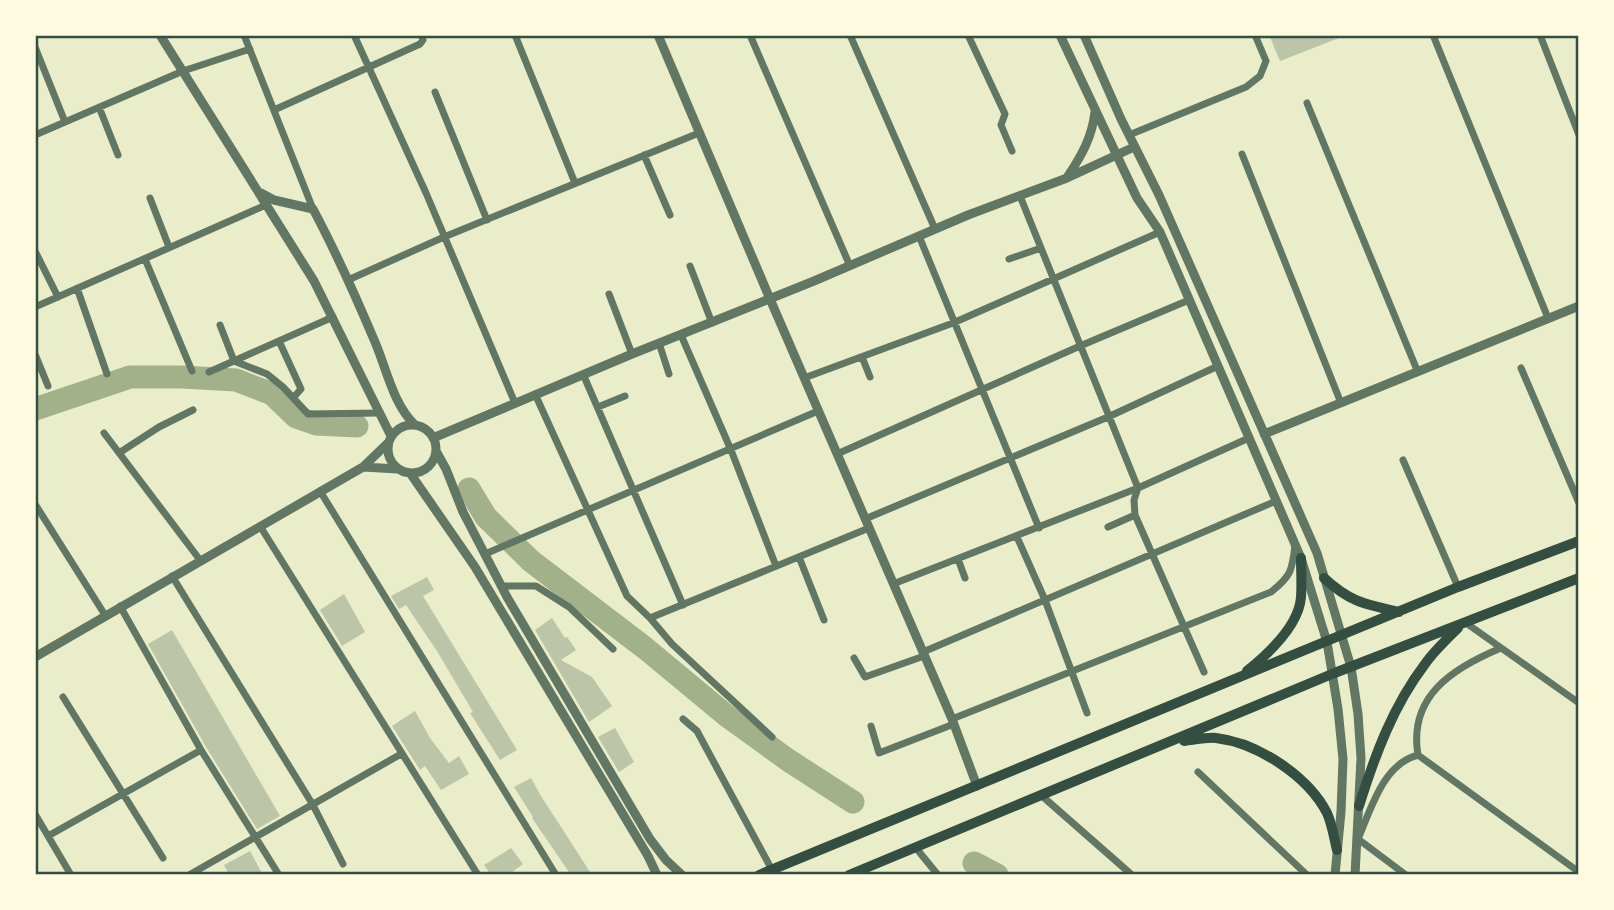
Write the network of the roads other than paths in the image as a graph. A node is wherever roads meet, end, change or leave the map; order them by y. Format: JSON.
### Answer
{"nodes":[{"id":1,"x":160,"y":35,"type":"edge"},
{"id":2,"x":244,"y":35,"type":"edge"},
{"id":3,"x":354,"y":35,"type":"edge"},
{"id":4,"x":421,"y":35,"type":"edge"},
{"id":5,"x":515,"y":35,"type":"edge"},
{"id":6,"x":658,"y":35,"type":"edge"},
{"id":7,"x":750,"y":35,"type":"edge"},
{"id":8,"x":850,"y":35,"type":"edge"},
{"id":9,"x":968,"y":35,"type":"edge"},
{"id":10,"x":1060,"y":35,"type":"edge"},
{"id":11,"x":1084,"y":35,"type":"edge"},
{"id":12,"x":1255,"y":35,"type":"edge"},
{"id":13,"x":1433,"y":35,"type":"edge"},
{"id":14,"x":1540,"y":35,"type":"edge"},
{"id":15,"x":35,"y":47,"type":"edge"},
{"id":16,"x":250,"y":49,"type":"junction"},
{"id":17,"x":368,"y":67,"type":"junction"},
{"id":18,"x":183,"y":71,"type":"junction"},
{"id":19,"x":435,"y":92,"type":"dead end"},
{"id":20,"x":1307,"y":103,"type":"dead end"},
{"id":21,"x":99,"y":107,"type":"junction"},
{"id":22,"x":274,"y":110,"type":"junction"},
{"id":23,"x":1095,"y":111,"type":"junction"},
{"id":24,"x":65,"y":122,"type":"junction"},
{"id":25,"x":699,"y":133,"type":"junction"},
{"id":26,"x":35,"y":135,"type":"edge"},
{"id":27,"x":1129,"y":135,"type":"junction"},
{"id":28,"x":1579,"y":135,"type":"edge"},
{"id":29,"x":1134,"y":147,"type":"junction"},
{"id":30,"x":1012,"y":151,"type":"dead end"},
{"id":31,"x":1242,"y":154,"type":"dead end"},
{"id":32,"x":118,"y":155,"type":"dead end"},
{"id":33,"x":644,"y":155,"type":"junction"},
{"id":34,"x":1116,"y":155,"type":"junction"},
{"id":35,"x":1067,"y":178,"type":"junction"},
{"id":36,"x":575,"y":183,"type":"junction"},
{"id":37,"x":257,"y":191,"type":"junction"},
{"id":38,"x":1020,"y":196,"type":"junction"},
{"id":39,"x":150,"y":198,"type":"dead end"},
{"id":40,"x":266,"y":205,"type":"junction"},
{"id":41,"x":313,"y":209,"type":"junction"},
{"id":42,"x":670,"y":215,"type":"dead end"},
{"id":43,"x":487,"y":220,"type":"junction"},
{"id":44,"x":935,"y":229,"type":"junction"},
{"id":45,"x":1160,"y":232,"type":"junction"},
{"id":46,"x":919,"y":236,"type":"junction"},
{"id":47,"x":444,"y":237,"type":"junction"},
{"id":48,"x":169,"y":247,"type":"junction"},
{"id":49,"x":1041,"y":248,"type":"junction"},
{"id":50,"x":35,"y":251,"type":"edge"},
{"id":51,"x":145,"y":259,"type":"junction"},
{"id":52,"x":1009,"y":259,"type":"dead end"},
{"id":53,"x":690,"y":266,"type":"dead end"},
{"id":54,"x":850,"y":266,"type":"junction"},
{"id":55,"x":1054,"y":279,"type":"junction"},
{"id":56,"x":348,"y":280,"type":"junction"},
{"id":57,"x":78,"y":288,"type":"junction"},
{"id":58,"x":608,"y":294,"type":"dead end"},
{"id":59,"x":58,"y":297,"type":"junction"},
{"id":60,"x":769,"y":299,"type":"junction"},
{"id":61,"x":1189,"y":300,"type":"junction"},
{"id":62,"x":1579,"y":306,"type":"edge"},
{"id":63,"x":35,"y":307,"type":"edge"},
{"id":64,"x":333,"y":317,"type":"junction"},
{"id":65,"x":1548,"y":318,"type":"junction"},
{"id":66,"x":712,"y":323,"type":"junction"},
{"id":67,"x":953,"y":323,"type":"junction"},
{"id":68,"x":220,"y":325,"type":"dead end"},
{"id":69,"x":681,"y":335,"type":"junction"},
{"id":70,"x":279,"y":341,"type":"junction"},
{"id":71,"x":659,"y":343,"type":"junction"},
{"id":72,"x":1080,"y":346,"type":"junction"},
{"id":73,"x":35,"y":354,"type":"edge"},
{"id":74,"x":632,"y":354,"type":"junction"},
{"id":75,"x":862,"y":357,"type":"junction"},
{"id":76,"x":234,"y":361,"type":"junction"},
{"id":77,"x":1218,"y":366,"type":"junction"},
{"id":78,"x":1521,"y":368,"type":"dead end"},
{"id":79,"x":1417,"y":370,"type":"junction"},
{"id":80,"x":192,"y":371,"type":"dead end"},
{"id":81,"x":209,"y":372,"type":"dead end"},
{"id":82,"x":107,"y":374,"type":"dead end"},
{"id":83,"x":583,"y":374,"type":"junction"},
{"id":84,"x":669,"y":374,"type":"dead end"},
{"id":85,"x":870,"y":377,"type":"dead end"},
{"id":86,"x":804,"y":378,"type":"junction"},
{"id":87,"x":48,"y":386,"type":"dead end"},
{"id":88,"x":981,"y":389,"type":"junction"},
{"id":89,"x":536,"y":394,"type":"junction"},
{"id":90,"x":625,"y":396,"type":"dead end"},
{"id":91,"x":293,"y":397,"type":"junction"},
{"id":92,"x":515,"y":403,"type":"junction"},
{"id":93,"x":1341,"y":403,"type":"junction"},
{"id":94,"x":598,"y":407,"type":"junction"},
{"id":95,"x":193,"y":410,"type":"dead end"},
{"id":96,"x":818,"y":411,"type":"junction"},
{"id":97,"x":380,"y":413,"type":"junction"},
{"id":98,"x":1108,"y":417,"type":"junction"},
{"id":99,"x":415,"y":425,"type":"junction"},
{"id":100,"x":104,"y":432,"type":"dead end"},
{"id":101,"x":1264,"y":434,"type":"junction"},
{"id":102,"x":433,"y":438,"type":"junction"},
{"id":103,"x":1249,"y":438,"type":"junction"},
{"id":104,"x":390,"y":439,"type":"junction"},
{"id":105,"x":730,"y":450,"type":"junction"},
{"id":106,"x":436,"y":452,"type":"junction"},
{"id":107,"x":119,"y":453,"type":"junction"},
{"id":108,"x":837,"y":454,"type":"junction"},
{"id":109,"x":1010,"y":458,"type":"junction"},
{"id":110,"x":1403,"y":460,"type":"dead end"},
{"id":111,"x":363,"y":467,"type":"junction"},
{"id":112,"x":398,"y":469,"type":"junction"},
{"id":113,"x":410,"y":473,"type":"junction"},
{"id":114,"x":1138,"y":488,"type":"junction"},
{"id":115,"x":320,"y":491,"type":"junction"},
{"id":116,"x":635,"y":491,"type":"junction"},
{"id":117,"x":1276,"y":501,"type":"junction"},
{"id":118,"x":35,"y":503,"type":"edge"},
{"id":119,"x":1579,"y":503,"type":"edge"},
{"id":120,"x":589,"y":511,"type":"junction"},
{"id":121,"x":1135,"y":515,"type":"junction"},
{"id":122,"x":867,"y":524,"type":"junction"},
{"id":123,"x":260,"y":526,"type":"junction"},
{"id":124,"x":1108,"y":527,"type":"dead end"},
{"id":125,"x":1038,"y":528,"type":"junction"},
{"id":126,"x":1017,"y":537,"type":"junction"},
{"id":127,"x":1579,"y":541,"type":"edge"},
{"id":128,"x":1312,"y":542,"type":"junction"},
{"id":129,"x":1295,"y":545,"type":"junction"},
{"id":130,"x":1153,"y":555,"type":"junction"},
{"id":131,"x":799,"y":557,"type":"junction"},
{"id":132,"x":1301,"y":558,"type":"junction"},
{"id":133,"x":487,"y":559,"type":"junction"},
{"id":134,"x":958,"y":559,"type":"junction"},
{"id":135,"x":200,"y":560,"type":"junction"},
{"id":136,"x":776,"y":566,"type":"junction"},
{"id":137,"x":477,"y":570,"type":"junction"},
{"id":138,"x":172,"y":576,"type":"junction"},
{"id":139,"x":964,"y":578,"type":"dead end"},
{"id":140,"x":1324,"y":578,"type":"junction"},
{"id":141,"x":1579,"y":578,"type":"edge"},
{"id":142,"x":893,"y":584,"type":"junction"},
{"id":143,"x":501,"y":586,"type":"junction"},
{"id":144,"x":1458,"y":587,"type":"junction"},
{"id":145,"x":1045,"y":600,"type":"junction"},
{"id":146,"x":683,"y":605,"type":"junction"},
{"id":147,"x":120,"y":606,"type":"junction"},
{"id":148,"x":1399,"y":611,"type":"junction"},
{"id":149,"x":105,"y":615,"type":"junction"},
{"id":150,"x":650,"y":618,"type":"junction"},
{"id":151,"x":824,"y":620,"type":"dead end"},
{"id":152,"x":1463,"y":624,"type":"junction"},
{"id":153,"x":1184,"y":626,"type":"junction"},
{"id":154,"x":1341,"y":635,"type":"junction"},
{"id":155,"x":1327,"y":642,"type":"junction"},
{"id":156,"x":1502,"y":648,"type":"junction"},
{"id":157,"x":613,"y":649,"type":"dead end"},
{"id":158,"x":923,"y":654,"type":"junction"},
{"id":159,"x":35,"y":657,"type":"edge"},
{"id":160,"x":854,"y":658,"type":"dead end"},
{"id":161,"x":1350,"y":667,"type":"junction"},
{"id":162,"x":1072,"y":672,"type":"junction"},
{"id":163,"x":1203,"y":672,"type":"dead end"},
{"id":164,"x":1332,"y":674,"type":"junction"},
{"id":165,"x":1235,"y":680,"type":"junction"},
{"id":166,"x":63,"y":697,"type":"dead end"},
{"id":167,"x":1579,"y":703,"type":"edge"},
{"id":168,"x":1087,"y":713,"type":"dead end"},
{"id":169,"x":683,"y":719,"type":"dead end"},
{"id":170,"x":953,"y":721,"type":"junction"},
{"id":171,"x":871,"y":726,"type":"dead end"},
{"id":172,"x":772,"y":737,"type":"dead end"},
{"id":173,"x":1174,"y":742,"type":"junction"},
{"id":174,"x":201,"y":750,"type":"junction"},
{"id":175,"x":401,"y":754,"type":"junction"},
{"id":176,"x":1418,"y":755,"type":"junction"},
{"id":177,"x":1343,"y":768,"type":"junction"},
{"id":178,"x":1361,"y":770,"type":"junction"},
{"id":179,"x":1198,"y":772,"type":"dead end"},
{"id":180,"x":977,"y":786,"type":"junction"},
{"id":181,"x":124,"y":793,"type":"junction"},
{"id":182,"x":1042,"y":796,"type":"junction"},
{"id":183,"x":313,"y":804,"type":"junction"},
{"id":184,"x":1359,"y":806,"type":"junction"},
{"id":185,"x":35,"y":814,"type":"edge"},
{"id":186,"x":48,"y":836,"type":"junction"},
{"id":187,"x":254,"y":836,"type":"junction"},
{"id":188,"x":1358,"y":839,"type":"junction"},
{"id":189,"x":916,"y":848,"type":"junction"},
{"id":190,"x":658,"y":849,"type":"junction"},
{"id":191,"x":1337,"y":850,"type":"junction"},
{"id":192,"x":648,"y":856,"type":"junction"},
{"id":193,"x":163,"y":858,"type":"dead end"},
{"id":194,"x":344,"y":864,"type":"dead end"},
{"id":195,"x":772,"y":870,"type":"junction"},
{"id":196,"x":1579,"y":872,"type":"edge"},
{"id":197,"x":71,"y":875,"type":"edge"},
{"id":198,"x":189,"y":875,"type":"edge"},
{"id":199,"x":279,"y":875,"type":"edge"},
{"id":200,"x":478,"y":875,"type":"edge"},
{"id":201,"x":556,"y":875,"type":"edge"},
{"id":202,"x":657,"y":875,"type":"edge"},
{"id":203,"x":682,"y":875,"type":"edge"},
{"id":204,"x":759,"y":875,"type":"edge"},
{"id":205,"x":849,"y":875,"type":"edge"},
{"id":206,"x":938,"y":875,"type":"edge"},
{"id":207,"x":1132,"y":875,"type":"edge"},
{"id":208,"x":1307,"y":875,"type":"edge"},
{"id":209,"x":1335,"y":875,"type":"edge"},
{"id":210,"x":1355,"y":875,"type":"edge"},
{"id":211,"x":1406,"y":875,"type":"edge"}],
"edges":[{"from":1,"to":18,"type":"street"},
{"from":2,"to":16,"type":"street"},
{"from":3,"to":17,"type":"street"},
{"from":4,"to":17,"type":"street"},
{"from":5,"to":36,"type":"street"},
{"from":6,"to":25,"type":"street"},
{"from":7,"to":54,"type":"street"},
{"from":8,"to":44,"type":"street"},
{"from":9,"to":30,"type":"street"},
{"from":10,"to":23,"type":"street"},
{"from":11,"to":27,"type":"street"},
{"from":12,"to":27,"type":"street"},
{"from":13,"to":65,"type":"street"},
{"from":14,"to":28,"type":"street"},
{"from":15,"to":24,"type":"street"},
{"from":16,"to":18,"type":"street"},
{"from":16,"to":22,"type":"street"},
{"from":17,"to":22,"type":"street"},
{"from":17,"to":47,"type":"street"},
{"from":18,"to":21,"type":"street"},
{"from":18,"to":37,"type":"street"},
{"from":19,"to":43,"type":"street"},
{"from":20,"to":79,"type":"street"},
{"from":21,"to":24,"type":"street"},
{"from":21,"to":32,"type":"street"},
{"from":22,"to":41,"type":"street"},
{"from":23,"to":34,"type":"street"},
{"from":23,"to":35,"type":"street"},
{"from":24,"to":26,"type":"street"},
{"from":25,"to":33,"type":"street"},
{"from":25,"to":60,"type":"street"},
{"from":27,"to":29,"type":"street"},
{"from":29,"to":34,"type":"street"},
{"from":29,"to":101,"type":"street"},
{"from":31,"to":93,"type":"street"},
{"from":33,"to":36,"type":"street"},
{"from":33,"to":42,"type":"street"},
{"from":34,"to":35,"type":"street"},
{"from":34,"to":45,"type":"street"},
{"from":35,"to":38,"type":"street"},
{"from":36,"to":43,"type":"street"},
{"from":37,"to":40,"type":"street"},
{"from":37,"to":41,"type":"street"},
{"from":38,"to":44,"type":"street"},
{"from":38,"to":49,"type":"street"},
{"from":39,"to":48,"type":"street"},
{"from":40,"to":48,"type":"street"},
{"from":40,"to":64,"type":"street"},
{"from":41,"to":56,"type":"street"},
{"from":43,"to":47,"type":"street"},
{"from":44,"to":46,"type":"street"},
{"from":45,"to":55,"type":"street"},
{"from":45,"to":61,"type":"street"},
{"from":46,"to":54,"type":"street"},
{"from":46,"to":67,"type":"street"},
{"from":47,"to":56,"type":"street"},
{"from":47,"to":92,"type":"street"},
{"from":48,"to":51,"type":"street"},
{"from":49,"to":52,"type":"street"},
{"from":49,"to":55,"type":"street"},
{"from":50,"to":59,"type":"street"},
{"from":51,"to":57,"type":"street"},
{"from":51,"to":80,"type":"street"},
{"from":53,"to":66,"type":"street"},
{"from":54,"to":60,"type":"street"},
{"from":55,"to":67,"type":"street"},
{"from":55,"to":72,"type":"street"},
{"from":56,"to":99,"type":"street"},
{"from":57,"to":59,"type":"street"},
{"from":57,"to":82,"type":"street"},
{"from":58,"to":74,"type":"street"},
{"from":59,"to":63,"type":"street"},
{"from":60,"to":66,"type":"street"},
{"from":60,"to":86,"type":"street"},
{"from":61,"to":72,"type":"street"},
{"from":61,"to":77,"type":"street"},
{"from":62,"to":65,"type":"street"},
{"from":64,"to":70,"type":"street"},
{"from":64,"to":97,"type":"street"},
{"from":65,"to":79,"type":"street"},
{"from":66,"to":69,"type":"street"},
{"from":67,"to":75,"type":"street"},
{"from":67,"to":88,"type":"street"},
{"from":68,"to":76,"type":"street"},
{"from":69,"to":71,"type":"street"},
{"from":69,"to":105,"type":"street"},
{"from":70,"to":76,"type":"street"},
{"from":70,"to":91,"type":"street"},
{"from":71,"to":74,"type":"street"},
{"from":71,"to":84,"type":"street"},
{"from":72,"to":88,"type":"street"},
{"from":72,"to":98,"type":"street"},
{"from":73,"to":87,"type":"street"},
{"from":74,"to":83,"type":"street"},
{"from":75,"to":85,"type":"street"},
{"from":75,"to":86,"type":"street"},
{"from":76,"to":81,"type":"street"},
{"from":76,"to":91,"type":"street"},
{"from":77,"to":98,"type":"street"},
{"from":77,"to":103,"type":"street"},
{"from":78,"to":119,"type":"street"},
{"from":79,"to":93,"type":"street"},
{"from":83,"to":89,"type":"street"},
{"from":83,"to":94,"type":"street"},
{"from":86,"to":96,"type":"street"},
{"from":88,"to":108,"type":"street"},
{"from":88,"to":109,"type":"street"},
{"from":89,"to":92,"type":"street"},
{"from":89,"to":120,"type":"street"},
{"from":90,"to":94,"type":"street"},
{"from":91,"to":97,"type":"street"},
{"from":92,"to":102,"type":"street"},
{"from":93,"to":101,"type":"street"},
{"from":94,"to":116,"type":"street"},
{"from":95,"to":107,"type":"street"},
{"from":96,"to":105,"type":"street"},
{"from":96,"to":108,"type":"street"},
{"from":97,"to":104,"type":"street"},
{"from":98,"to":109,"type":"street"},
{"from":98,"to":114,"type":"street"},
{"from":99,"to":102,"type":"street"},
{"from":99,"to":104,"type":"street"},
{"from":100,"to":107,"type":"street"},
{"from":101,"to":128,"type":"street"},
{"from":102,"to":106,"type":"street"},
{"from":103,"to":114,"type":"street"},
{"from":103,"to":117,"type":"street"},
{"from":104,"to":111,"type":"street"},
{"from":104,"to":112,"type":"street"},
{"from":105,"to":116,"type":"street"},
{"from":105,"to":136,"type":"street"},
{"from":106,"to":113,"type":"street"},
{"from":106,"to":133,"type":"street"},
{"from":107,"to":135,"type":"street"},
{"from":108,"to":122,"type":"street"},
{"from":109,"to":122,"type":"street"},
{"from":109,"to":125,"type":"street"},
{"from":110,"to":144,"type":"street"},
{"from":111,"to":112,"type":"street"},
{"from":111,"to":115,"type":"street"},
{"from":112,"to":113,"type":"street"},
{"from":113,"to":137,"type":"street"},
{"from":114,"to":121,"type":"street"},
{"from":114,"to":125,"type":"street"},
{"from":115,"to":123,"type":"street"},
{"from":115,"to":201,"type":"street"},
{"from":116,"to":120,"type":"street"},
{"from":116,"to":146,"type":"street"},
{"from":117,"to":129,"type":"street"},
{"from":117,"to":130,"type":"street"},
{"from":118,"to":149,"type":"street"},
{"from":120,"to":133,"type":"street"},
{"from":120,"to":150,"type":"street"},
{"from":121,"to":124,"type":"street"},
{"from":121,"to":130,"type":"street"},
{"from":122,"to":131,"type":"street"},
{"from":122,"to":142,"type":"street"},
{"from":123,"to":135,"type":"street"},
{"from":123,"to":175,"type":"street"},
{"from":125,"to":126,"type":"street"},
{"from":126,"to":134,"type":"street"},
{"from":126,"to":145,"type":"street"},
{"from":127,"to":144,"type":"main road"},
{"from":128,"to":129,"type":"street"},
{"from":128,"to":140,"type":"street"},
{"from":129,"to":132,"type":"street"},
{"from":129,"to":153,"type":"street"},
{"from":130,"to":145,"type":"street"},
{"from":130,"to":153,"type":"street"},
{"from":131,"to":136,"type":"street"},
{"from":131,"to":151,"type":"street"},
{"from":132,"to":155,"type":"street"},
{"from":132,"to":165,"type":"main road"},
{"from":133,"to":137,"type":"street"},
{"from":133,"to":143,"type":"street"},
{"from":134,"to":139,"type":"street"},
{"from":134,"to":142,"type":"street"},
{"from":135,"to":138,"type":"street"},
{"from":136,"to":146,"type":"street"},
{"from":137,"to":192,"type":"street"},
{"from":138,"to":147,"type":"street"},
{"from":138,"to":183,"type":"street"},
{"from":140,"to":148,"type":"main road"},
{"from":140,"to":154,"type":"street"},
{"from":141,"to":152,"type":"main road"},
{"from":142,"to":158,"type":"street"},
{"from":143,"to":157,"type":"street"},
{"from":143,"to":190,"type":"street"},
{"from":144,"to":148,"type":"main road"},
{"from":145,"to":158,"type":"street"},
{"from":145,"to":162,"type":"street"},
{"from":146,"to":150,"type":"street"},
{"from":147,"to":149,"type":"street"},
{"from":147,"to":174,"type":"street"},
{"from":148,"to":154,"type":"main road"},
{"from":149,"to":159,"type":"street"},
{"from":150,"to":172,"type":"street"},
{"from":152,"to":156,"type":"street"},
{"from":152,"to":161,"type":"main road"},
{"from":152,"to":184,"type":"main road"},
{"from":153,"to":162,"type":"street"},
{"from":153,"to":163,"type":"street"},
{"from":154,"to":155,"type":"main road"},
{"from":154,"to":161,"type":"street"},
{"from":155,"to":164,"type":"street"},
{"from":155,"to":165,"type":"main road"},
{"from":156,"to":167,"type":"street"},
{"from":156,"to":176,"type":"street"},
{"from":158,"to":160,"type":"street"},
{"from":158,"to":170,"type":"street"},
{"from":161,"to":164,"type":"main road"},
{"from":161,"to":178,"type":"street"},
{"from":162,"to":168,"type":"street"},
{"from":162,"to":170,"type":"street"},
{"from":164,"to":173,"type":"main road"},
{"from":164,"to":177,"type":"street"},
{"from":165,"to":180,"type":"main road"},
{"from":166,"to":181,"type":"street"},
{"from":169,"to":195,"type":"street"},
{"from":170,"to":171,"type":"street"},
{"from":170,"to":180,"type":"street"},
{"from":173,"to":182,"type":"main road"},
{"from":173,"to":191,"type":"main road"},
{"from":174,"to":181,"type":"street"},
{"from":174,"to":187,"type":"street"},
{"from":175,"to":183,"type":"street"},
{"from":175,"to":200,"type":"street"},
{"from":176,"to":188,"type":"street"},
{"from":176,"to":196,"type":"street"},
{"from":177,"to":178,"type":"street"},
{"from":177,"to":191,"type":"street"},
{"from":178,"to":184,"type":"street"},
{"from":179,"to":208,"type":"street"},
{"from":180,"to":195,"type":"main road"},
{"from":181,"to":186,"type":"street"},
{"from":181,"to":193,"type":"street"},
{"from":182,"to":189,"type":"main road"},
{"from":182,"to":207,"type":"street"},
{"from":183,"to":187,"type":"street"},
{"from":183,"to":194,"type":"street"},
{"from":184,"to":188,"type":"street"},
{"from":185,"to":186,"type":"street"},
{"from":186,"to":197,"type":"street"},
{"from":187,"to":198,"type":"street"},
{"from":187,"to":199,"type":"street"},
{"from":188,"to":210,"type":"street"},
{"from":188,"to":211,"type":"street"},
{"from":189,"to":205,"type":"main road"},
{"from":189,"to":206,"type":"street"},
{"from":190,"to":192,"type":"street"},
{"from":190,"to":203,"type":"street"},
{"from":191,"to":209,"type":"street"},
{"from":192,"to":202,"type":"street"},
{"from":195,"to":204,"type":"main road"}]}
